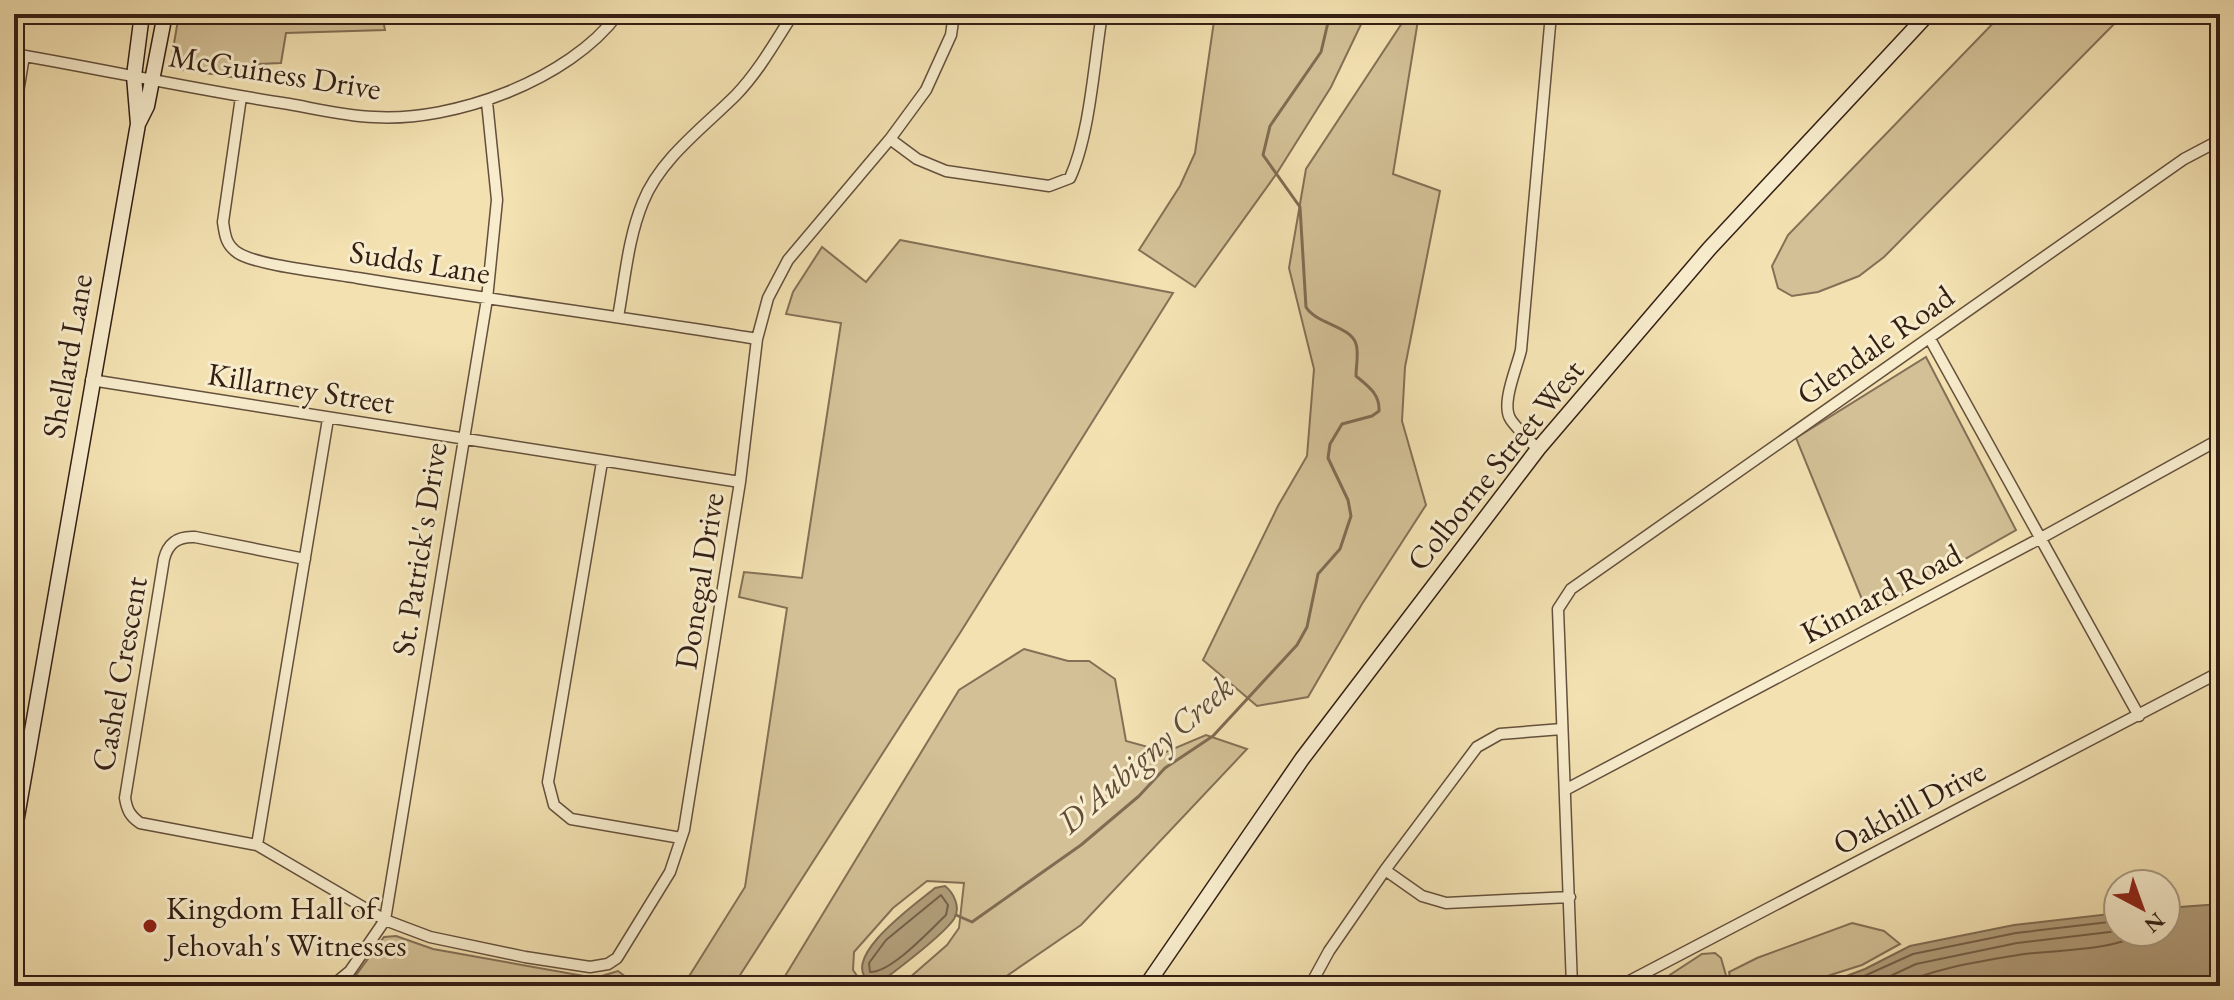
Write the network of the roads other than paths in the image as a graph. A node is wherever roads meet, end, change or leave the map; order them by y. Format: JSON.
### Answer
{"nodes":[{"id":1,"x":142,"y":14,"type":"edge"},
{"id":2,"x":165,"y":14,"type":"edge"},
{"id":3,"x":618,"y":14,"type":"edge"},
{"id":4,"x":793,"y":14,"type":"edge"},
{"id":5,"x":954,"y":14,"type":"edge"},
{"id":6,"x":1102,"y":14,"type":"edge"},
{"id":7,"x":1551,"y":14,"type":"edge"},
{"id":8,"x":1928,"y":14,"type":"edge"},
{"id":9,"x":19,"y":55,"type":"edge"},
{"id":10,"x":134,"y":76,"type":"junction"},
{"id":11,"x":153,"y":79,"type":"junction"},
{"id":12,"x":241,"y":97,"type":"junction"},
{"id":13,"x":487,"y":102,"type":"junction"},
{"id":14,"x":14,"y":116,"type":"edge"},
{"id":15,"x":138,"y":124,"type":"junction"},
{"id":16,"x":890,"y":139,"type":"junction"},
{"id":17,"x":2220,"y":140,"type":"edge"},
{"id":18,"x":487,"y":299,"type":"junction"},
{"id":19,"x":618,"y":317,"type":"junction"},
{"id":20,"x":757,"y":339,"type":"junction"},
{"id":21,"x":1930,"y":339,"type":"junction"},
{"id":22,"x":91,"y":380,"type":"junction"},
{"id":23,"x":328,"y":419,"type":"junction"},
{"id":24,"x":2220,"y":439,"type":"edge"},
{"id":25,"x":464,"y":440,"type":"junction"},
{"id":26,"x":1538,"y":449,"type":"junction"},
{"id":27,"x":602,"y":462,"type":"junction"},
{"id":28,"x":740,"y":482,"type":"junction"},
{"id":29,"x":2041,"y":538,"type":"junction"},
{"id":30,"x":305,"y":559,"type":"junction"},
{"id":31,"x":2220,"y":672,"type":"edge"},
{"id":32,"x":2139,"y":716,"type":"junction"},
{"id":33,"x":1562,"y":729,"type":"junction"},
{"id":34,"x":1565,"y":790,"type":"junction"},
{"id":35,"x":14,"y":834,"type":"edge"},
{"id":36,"x":681,"y":838,"type":"junction"},
{"id":37,"x":257,"y":845,"type":"junction"},
{"id":38,"x":1385,"y":870,"type":"junction"},
{"id":39,"x":1570,"y":897,"type":"junction"},
{"id":40,"x":385,"y":920,"type":"junction"},
{"id":41,"x":14,"y":981,"type":"edge"},
{"id":42,"x":1311,"y":984,"type":"dead end"},
{"id":43,"x":1146,"y":985,"type":"edge"},
{"id":44,"x":41,"y":986,"type":"edge"},
{"id":45,"x":332,"y":986,"type":"edge"},
{"id":46,"x":1572,"y":986,"type":"edge"},
{"id":47,"x":1620,"y":986,"type":"edge"}],
"edges":[{"from":1,"to":10,"type":"main road","name":"Shellard Lane"},
{"from":2,"to":11,"type":"main road","name":"Shellard Lane"},
{"from":3,"to":13,"type":"street","name":"McGuiness Drive"},
{"from":4,"to":19,"type":"street"},
{"from":5,"to":16,"type":"street","name":"Donegal Drive"},
{"from":6,"to":16,"type":"street"},
{"from":7,"to":26,"type":"street"},
{"from":8,"to":26,"type":"main road","name":"Colborne Street West"},
{"from":9,"to":10,"type":"street","name":"McGuiness Drive"},
{"from":9,"to":14,"type":"street"},
{"from":10,"to":11,"type":"street","name":"McGuiness Drive"},
{"from":10,"to":15,"type":"main road","name":"Shellard Lane"},
{"from":11,"to":12,"type":"street","name":"McGuiness Drive"},
{"from":11,"to":15,"type":"main road","name":"Shellard Lane"},
{"from":12,"to":13,"type":"street","name":"McGuiness Drive"},
{"from":12,"to":18,"type":"street","name":"Sudds Lane"},
{"from":13,"to":18,"type":"street","name":"St. Patrick's Drive"},
{"from":15,"to":22,"type":"main road","name":"Shellard Lane"},
{"from":16,"to":20,"type":"street","name":"Donegal Drive"},
{"from":17,"to":21,"type":"street","name":"Glendale Road"},
{"from":18,"to":19,"type":"street","name":"Sudds Lane"},
{"from":18,"to":25,"type":"street","name":"St. Patrick's Drive"},
{"from":19,"to":20,"type":"street","name":"Sudds Lane"},
{"from":20,"to":28,"type":"street","name":"Donegal Drive"},
{"from":21,"to":29,"type":"street"},
{"from":21,"to":33,"type":"street","name":"Glendale Road"},
{"from":22,"to":23,"type":"street","name":"Killarney Street"},
{"from":22,"to":35,"type":"main road","name":"Shellard Lane"},
{"from":23,"to":25,"type":"street","name":"Killarney Street"},
{"from":23,"to":30,"type":"street"},
{"from":24,"to":29,"type":"street","name":"Kinnard Road"},
{"from":25,"to":27,"type":"street","name":"Killarney Street"},
{"from":25,"to":40,"type":"street","name":"St. Patrick's Drive"},
{"from":26,"to":43,"type":"main road","name":"Colborne Street West"},
{"from":27,"to":28,"type":"street","name":"Killarney Street"},
{"from":27,"to":36,"type":"street"},
{"from":28,"to":36,"type":"street","name":"Donegal Drive"},
{"from":29,"to":32,"type":"street"},
{"from":29,"to":34,"type":"street","name":"Kinnard Road"},
{"from":30,"to":37,"type":"street"},
{"from":30,"to":37,"type":"street","name":"Cashel Crescent"},
{"from":31,"to":32,"type":"street","name":"Oakhill Drive"},
{"from":32,"to":47,"type":"street","name":"Oakhill Drive"},
{"from":33,"to":34,"type":"street"},
{"from":33,"to":38,"type":"street"},
{"from":34,"to":39,"type":"street"},
{"from":36,"to":40,"type":"street","name":"Donegal Drive"},
{"from":37,"to":40,"type":"street","name":"Cashel Crescent"},
{"from":38,"to":39,"type":"street"},
{"from":38,"to":42,"type":"street"},
{"from":39,"to":46,"type":"street"},
{"from":40,"to":45,"type":"street","name":"St. Patrick's Drive"},
{"from":41,"to":44,"type":"street"}]}
